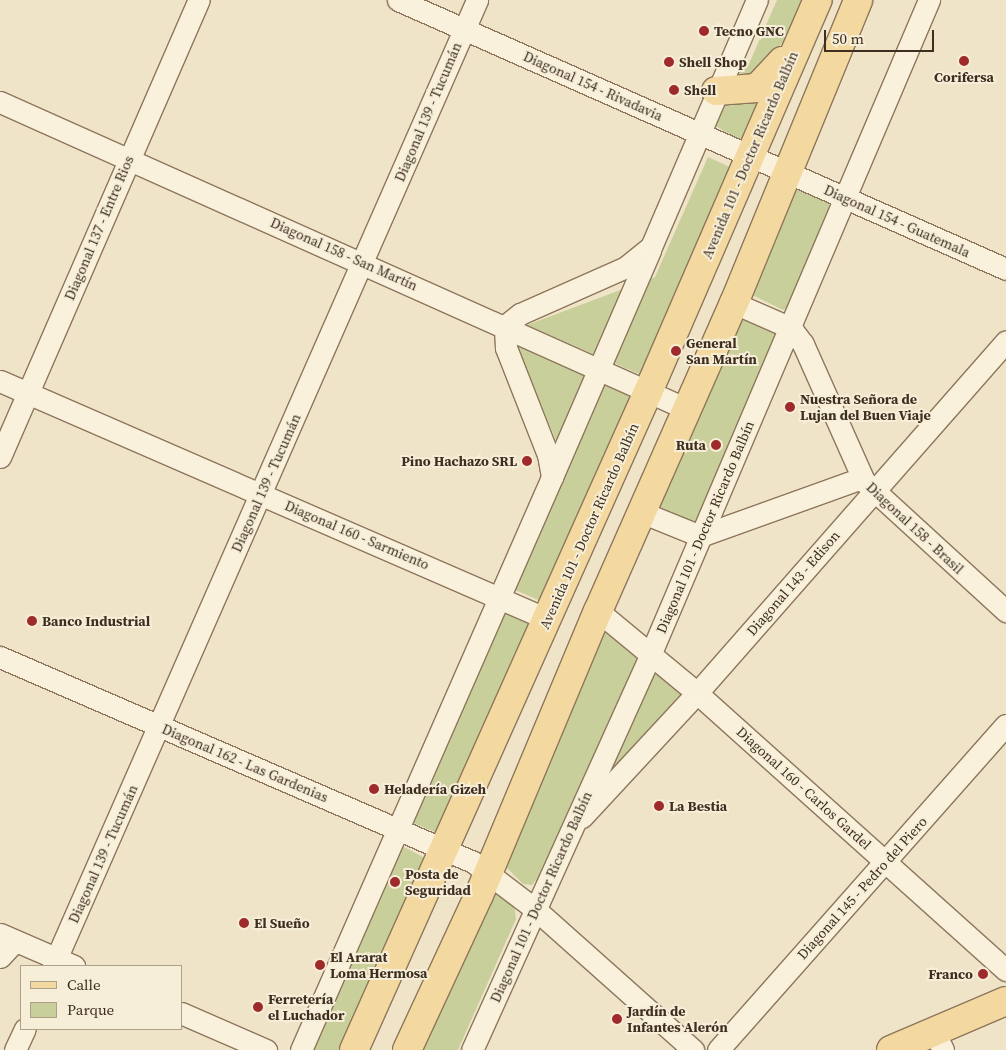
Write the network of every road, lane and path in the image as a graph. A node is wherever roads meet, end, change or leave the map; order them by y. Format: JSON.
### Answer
{"nodes":[{"id":1,"x":199,"y":0,"type":"edge"},
{"id":2,"x":398,"y":0,"type":"edge"},
{"id":3,"x":477,"y":0,"type":"edge"},
{"id":4,"x":757,"y":0,"type":"edge"},
{"id":5,"x":818,"y":0,"type":"edge"},
{"id":6,"x":858,"y":0,"type":"edge"},
{"id":7,"x":930,"y":0,"type":"edge"},
{"id":8,"x":464,"y":29,"type":"junction"},
{"id":9,"x":796,"y":48,"type":"junction"},
{"id":10,"x":716,"y":91,"type":"junction"},
{"id":11,"x":0,"y":102,"type":"edge"},
{"id":12,"x":699,"y":132,"type":"junction"},
{"id":13,"x":749,"y":155,"type":"junction"},
{"id":14,"x":130,"y":157,"type":"junction"},
{"id":15,"x":787,"y":174,"type":"junction"},
{"id":16,"x":847,"y":198,"type":"junction"},
{"id":17,"x":651,"y":247,"type":"junction"},
{"id":18,"x":363,"y":263,"type":"junction"},
{"id":19,"x":1006,"y":269,"type":"edge"},
{"id":20,"x":734,"y":302,"type":"junction"},
{"id":21,"x":506,"y":326,"type":"junction"},
{"id":22,"x":792,"y":328,"type":"junction"},
{"id":23,"x":1006,"y":340,"type":"edge"},
{"id":24,"x":598,"y":369,"type":"junction"},
{"id":25,"x":0,"y":381,"type":"edge"},
{"id":26,"x":648,"y":392,"type":"junction"},
{"id":27,"x":28,"y":393,"type":"junction"},
{"id":28,"x":687,"y":410,"type":"junction"},
{"id":29,"x":0,"y":457,"type":"edge"},
{"id":30,"x":552,"y":477,"type":"junction"},
{"id":31,"x":867,"y":485,"type":"junction"},
{"id":32,"x":261,"y":494,"type":"junction"},
{"id":33,"x":641,"y":512,"type":"junction"},
{"id":34,"x":700,"y":536,"type":"junction"},
{"id":35,"x":498,"y":596,"type":"junction"},
{"id":36,"x":598,"y":611,"type":"junction"},
{"id":37,"x":1006,"y":611,"type":"edge"},
{"id":38,"x":547,"y":619,"type":"junction"},
{"id":39,"x":651,"y":653,"type":"junction"},
{"id":40,"x":0,"y":657,"type":"edge"},
{"id":41,"x":697,"y":693,"type":"junction"},
{"id":42,"x":1006,"y":725,"type":"edge"},
{"id":43,"x":160,"y":726,"type":"junction"},
{"id":44,"x":576,"y":821,"type":"junction"},
{"id":45,"x":395,"y":828,"type":"junction"},
{"id":46,"x":443,"y":848,"type":"junction"},
{"id":47,"x":886,"y":861,"type":"junction"},
{"id":48,"x":490,"y":871,"type":"junction"},
{"id":49,"x":535,"y":910,"type":"junction"},
{"id":50,"x":8,"y":938,"type":"edge"},
{"id":51,"x":0,"y":958,"type":"edge"},
{"id":52,"x":61,"y":964,"type":"edge"},
{"id":53,"x":1006,"y":970,"type":"edge"},
{"id":54,"x":1006,"y":1001,"type":"edge"},
{"id":55,"x":182,"y":1013,"type":"edge"},
{"id":56,"x":25,"y":1030,"type":"edge"},
{"id":57,"x":938,"y":1041,"type":"edge"},
{"id":58,"x":15,"y":1050,"type":"edge"},
{"id":59,"x":266,"y":1050,"type":"edge"},
{"id":60,"x":300,"y":1050,"type":"edge"},
{"id":61,"x":354,"y":1050,"type":"edge"},
{"id":62,"x":407,"y":1050,"type":"edge"},
{"id":63,"x":472,"y":1050,"type":"edge"},
{"id":64,"x":693,"y":1050,"type":"edge"},
{"id":65,"x":718,"y":1050,"type":"edge"},
{"id":66,"x":891,"y":1050,"type":"edge"}],
"edges":[{"from":1,"to":14,"type":"street","name":"Diagonal 137 - Entre Rios"},
{"from":2,"to":8,"type":"street","name":"Diagonal 154 - Rivadavia"},
{"from":3,"to":8,"type":"street","name":"Diagonal 139 - Tucumán"},
{"from":4,"to":10,"type":"street"},
{"from":5,"to":9,"type":"main road","name":"Avenida 101 - Doctor Ricardo Balbín"},
{"from":6,"to":15,"type":"main road"},
{"from":7,"to":16,"type":"street","name":"Diagonal 101 - Doctor Ricardo Balbín"},
{"from":8,"to":12,"type":"street","name":"Diagonal 154 - Rivadavia"},
{"from":8,"to":18,"type":"street","name":"Diagonal 139 - Tucumán"},
{"from":9,"to":10,"type":"main road"},
{"from":9,"to":13,"type":"main road","name":"Avenida 101 - Doctor Ricardo Balbín"},
{"from":10,"to":12,"type":"street"},
{"from":11,"to":14,"type":"street","name":"Diagonal 158 - San Martín"},
{"from":12,"to":13,"type":"street","name":"Diagonal 154 - Rivadavia"},
{"from":12,"to":17,"type":"street"},
{"from":13,"to":15,"type":"street","name":"Diagonal 154 - Rivadavia"},
{"from":13,"to":26,"type":"main road","name":"Avenida 101 - Doctor Ricardo Balbín"},
{"from":14,"to":18,"type":"street","name":"Diagonal 158 - San Martín"},
{"from":14,"to":27,"type":"street","name":"Diagonal 137 - Entre Rios"},
{"from":15,"to":16,"type":"street","name":"Diagonal 154 - Guatemala"},
{"from":15,"to":20,"type":"main road"},
{"from":16,"to":19,"type":"street","name":"Diagonal 154 - Guatemala"},
{"from":16,"to":22,"type":"street","name":"Diagonal 101 - Doctor Ricardo Balbín"},
{"from":17,"to":21,"type":"street"},
{"from":17,"to":24,"type":"street"},
{"from":18,"to":21,"type":"street","name":"Diagonal 158 - San Martín"},
{"from":18,"to":32,"type":"street","name":"Diagonal 139 - Tucumán"},
{"from":20,"to":22,"type":"street"},
{"from":20,"to":28,"type":"main road"},
{"from":21,"to":24,"type":"street","name":"Diagonal 158 - San Martín"},
{"from":21,"to":30,"type":"street"},
{"from":22,"to":31,"type":"street","name":"Diagonal 158 - Brasil"},
{"from":22,"to":34,"type":"street","name":"Diagonal 101 - Doctor Ricardo Balbín"},
{"from":23,"to":31,"type":"street","name":"Diagonal 143 - Edison"},
{"from":24,"to":26,"type":"street","name":"Diagonal 158 - San Martín"},
{"from":24,"to":30,"type":"street"},
{"from":25,"to":27,"type":"street","name":"Diagonal 160 - Sarmiento"},
{"from":26,"to":28,"type":"street","name":"Diagonal 158 - San Martín"},
{"from":26,"to":38,"type":"main road","name":"Avenida 101 - Doctor Ricardo Balbín"},
{"from":27,"to":29,"type":"street","name":"Diagonal 137 - Entre Rios"},
{"from":27,"to":32,"type":"street","name":"Diagonal 160 - Sarmiento"},
{"from":28,"to":33,"type":"main road"},
{"from":30,"to":35,"type":"street"},
{"from":31,"to":34,"type":"street"},
{"from":31,"to":37,"type":"street","name":"Diagonal 158 - Brasil"},
{"from":31,"to":41,"type":"street","name":"Diagonal 143 - Edison"},
{"from":32,"to":35,"type":"street","name":"Diagonal 160 - Sarmiento"},
{"from":32,"to":43,"type":"street","name":"Diagonal 139 - Tucumán"},
{"from":33,"to":34,"type":"street"},
{"from":33,"to":36,"type":"main road"},
{"from":34,"to":39,"type":"street","name":"Diagonal 101 - Doctor Ricardo Balbín"},
{"from":35,"to":38,"type":"street","name":"Diagonal 160 - Sarmiento"},
{"from":35,"to":45,"type":"street"},
{"from":36,"to":39,"type":"street","name":"Diagonal 160 - Carlos Gardel"},
{"from":36,"to":48,"type":"main road"},
{"from":38,"to":46,"type":"main road","name":"Avenida 101 - Doctor Ricardo Balbín"},
{"from":39,"to":41,"type":"street","name":"Diagonal 160 - Carlos Gardel"},
{"from":39,"to":44,"type":"street","name":"Diagonal 101 - Doctor Ricardo Balbín"},
{"from":40,"to":43,"type":"street","name":"Diagonal 162 - Las Gardenias"},
{"from":41,"to":44,"type":"street","name":"Diagonal 143 - Edison"},
{"from":41,"to":47,"type":"street","name":"Diagonal 160 - Carlos Gardel"},
{"from":42,"to":47,"type":"street","name":"Diagonal 145 - Pedro del Piero"},
{"from":43,"to":45,"type":"street","name":"Diagonal 162 - Las Gardenias"},
{"from":43,"to":52,"type":"street","name":"Diagonal 139 - Tucumán"},
{"from":44,"to":49,"type":"street","name":"Diagonal 101 - Doctor Ricardo Balbín"},
{"from":45,"to":46,"type":"street","name":"Diagonal 162 - Las Gardenias"},
{"from":45,"to":60,"type":"street"},
{"from":46,"to":48,"type":"street","name":"Diagonal 162 - Las Gardenias"},
{"from":46,"to":61,"type":"main road","name":"Avenida 101 - Doctor Ricardo Balbín"},
{"from":47,"to":53,"type":"street","name":"Diagonal 160 - Carlos Gardel"},
{"from":47,"to":65,"type":"street","name":"Diagonal 145 - Pedro del Piero"},
{"from":48,"to":49,"type":"street","name":"Diagonal 162 - Las Gardenias"},
{"from":48,"to":62,"type":"main road"},
{"from":49,"to":63,"type":"street","name":"Diagonal 101 - Doctor Ricardo Balbín"},
{"from":49,"to":64,"type":"street","name":"Diagonal 162 - Las Gardenias"},
{"from":50,"to":51,"type":"street"},
{"from":50,"to":52,"type":"street"},
{"from":54,"to":57,"type":"main road"},
{"from":55,"to":59,"type":"street"},
{"from":56,"to":58,"type":"street"},
{"from":57,"to":66,"type":"main road"}]}
